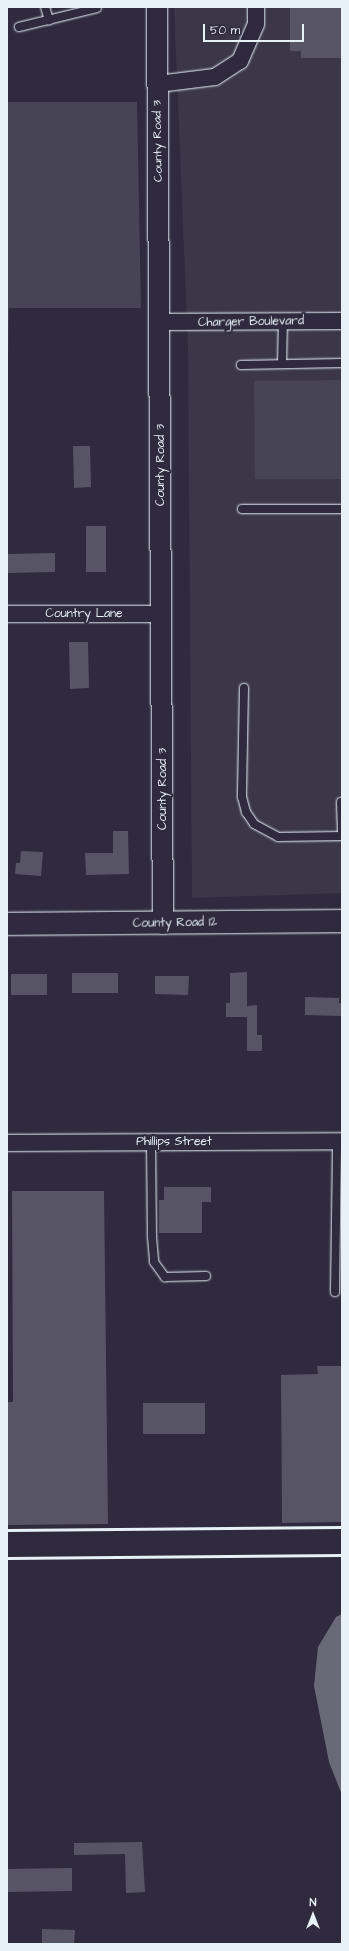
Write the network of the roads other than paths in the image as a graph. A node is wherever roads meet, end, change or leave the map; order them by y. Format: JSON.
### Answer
{"nodes":[{"id":1,"x":45,"y":7,"type":"edge"},
{"id":2,"x":157,"y":7,"type":"edge"},
{"id":3,"x":256,"y":7,"type":"edge"},
{"id":4,"x":97,"y":8,"type":"edge"},
{"id":5,"x":49,"y":20,"type":"junction"},
{"id":6,"x":19,"y":27,"type":"dead end"},
{"id":7,"x":158,"y":84,"type":"junction"},
{"id":8,"x":283,"y":321,"type":"junction"},
{"id":9,"x":342,"y":321,"type":"edge"},
{"id":10,"x":160,"y":322,"type":"junction"},
{"id":11,"x":342,"y":363,"type":"edge"},
{"id":12,"x":282,"y":364,"type":"junction"},
{"id":13,"x":241,"y":365,"type":"dead end"},
{"id":14,"x":242,"y":509,"type":"dead end"},
{"id":15,"x":342,"y":509,"type":"edge"},
{"id":16,"x":7,"y":614,"type":"edge"},
{"id":17,"x":162,"y":614,"type":"junction"},
{"id":18,"x":244,"y":688,"type":"dead end"},
{"id":19,"x":341,"y":802,"type":"edge"},
{"id":20,"x":342,"y":836,"type":"edge"},
{"id":21,"x":342,"y":921,"type":"edge"},
{"id":22,"x":7,"y":924,"type":"edge"},
{"id":23,"x":163,"y":924,"type":"junction"},
{"id":24,"x":339,"y":1141,"type":"edge"},
{"id":25,"x":151,"y":1142,"type":"junction"},
{"id":26,"x":7,"y":1143,"type":"edge"},
{"id":27,"x":206,"y":1276,"type":"dead end"},
{"id":28,"x":335,"y":1292,"type":"dead end"}],
"edges":[{"from":1,"to":5,"type":"lane"},
{"from":2,"to":7,"type":"street","name":"County Road 3"},
{"from":3,"to":7,"type":"street"},
{"from":4,"to":5,"type":"lane"},
{"from":5,"to":6,"type":"lane"},
{"from":7,"to":10,"type":"street","name":"County Road 3"},
{"from":8,"to":9,"type":"street","name":"Charger Boulevard"},
{"from":8,"to":10,"type":"street","name":"Charger Boulevard"},
{"from":8,"to":12,"type":"lane"},
{"from":10,"to":17,"type":"street","name":"County Road 3"},
{"from":11,"to":12,"type":"lane"},
{"from":12,"to":13,"type":"lane"},
{"from":14,"to":15,"type":"lane"},
{"from":16,"to":17,"type":"street","name":"Country Lane"},
{"from":17,"to":23,"type":"street","name":"County Road 3"},
{"from":18,"to":20,"type":"lane"},
{"from":19,"to":20,"type":"lane"},
{"from":21,"to":23,"type":"main road","name":"County Road 12"},
{"from":22,"to":23,"type":"main road","name":"County Road 12"},
{"from":24,"to":25,"type":"street","name":"Phillips Street"},
{"from":24,"to":28,"type":"lane"},
{"from":25,"to":26,"type":"street","name":"Phillips Street"},
{"from":25,"to":27,"type":"lane"}]}
